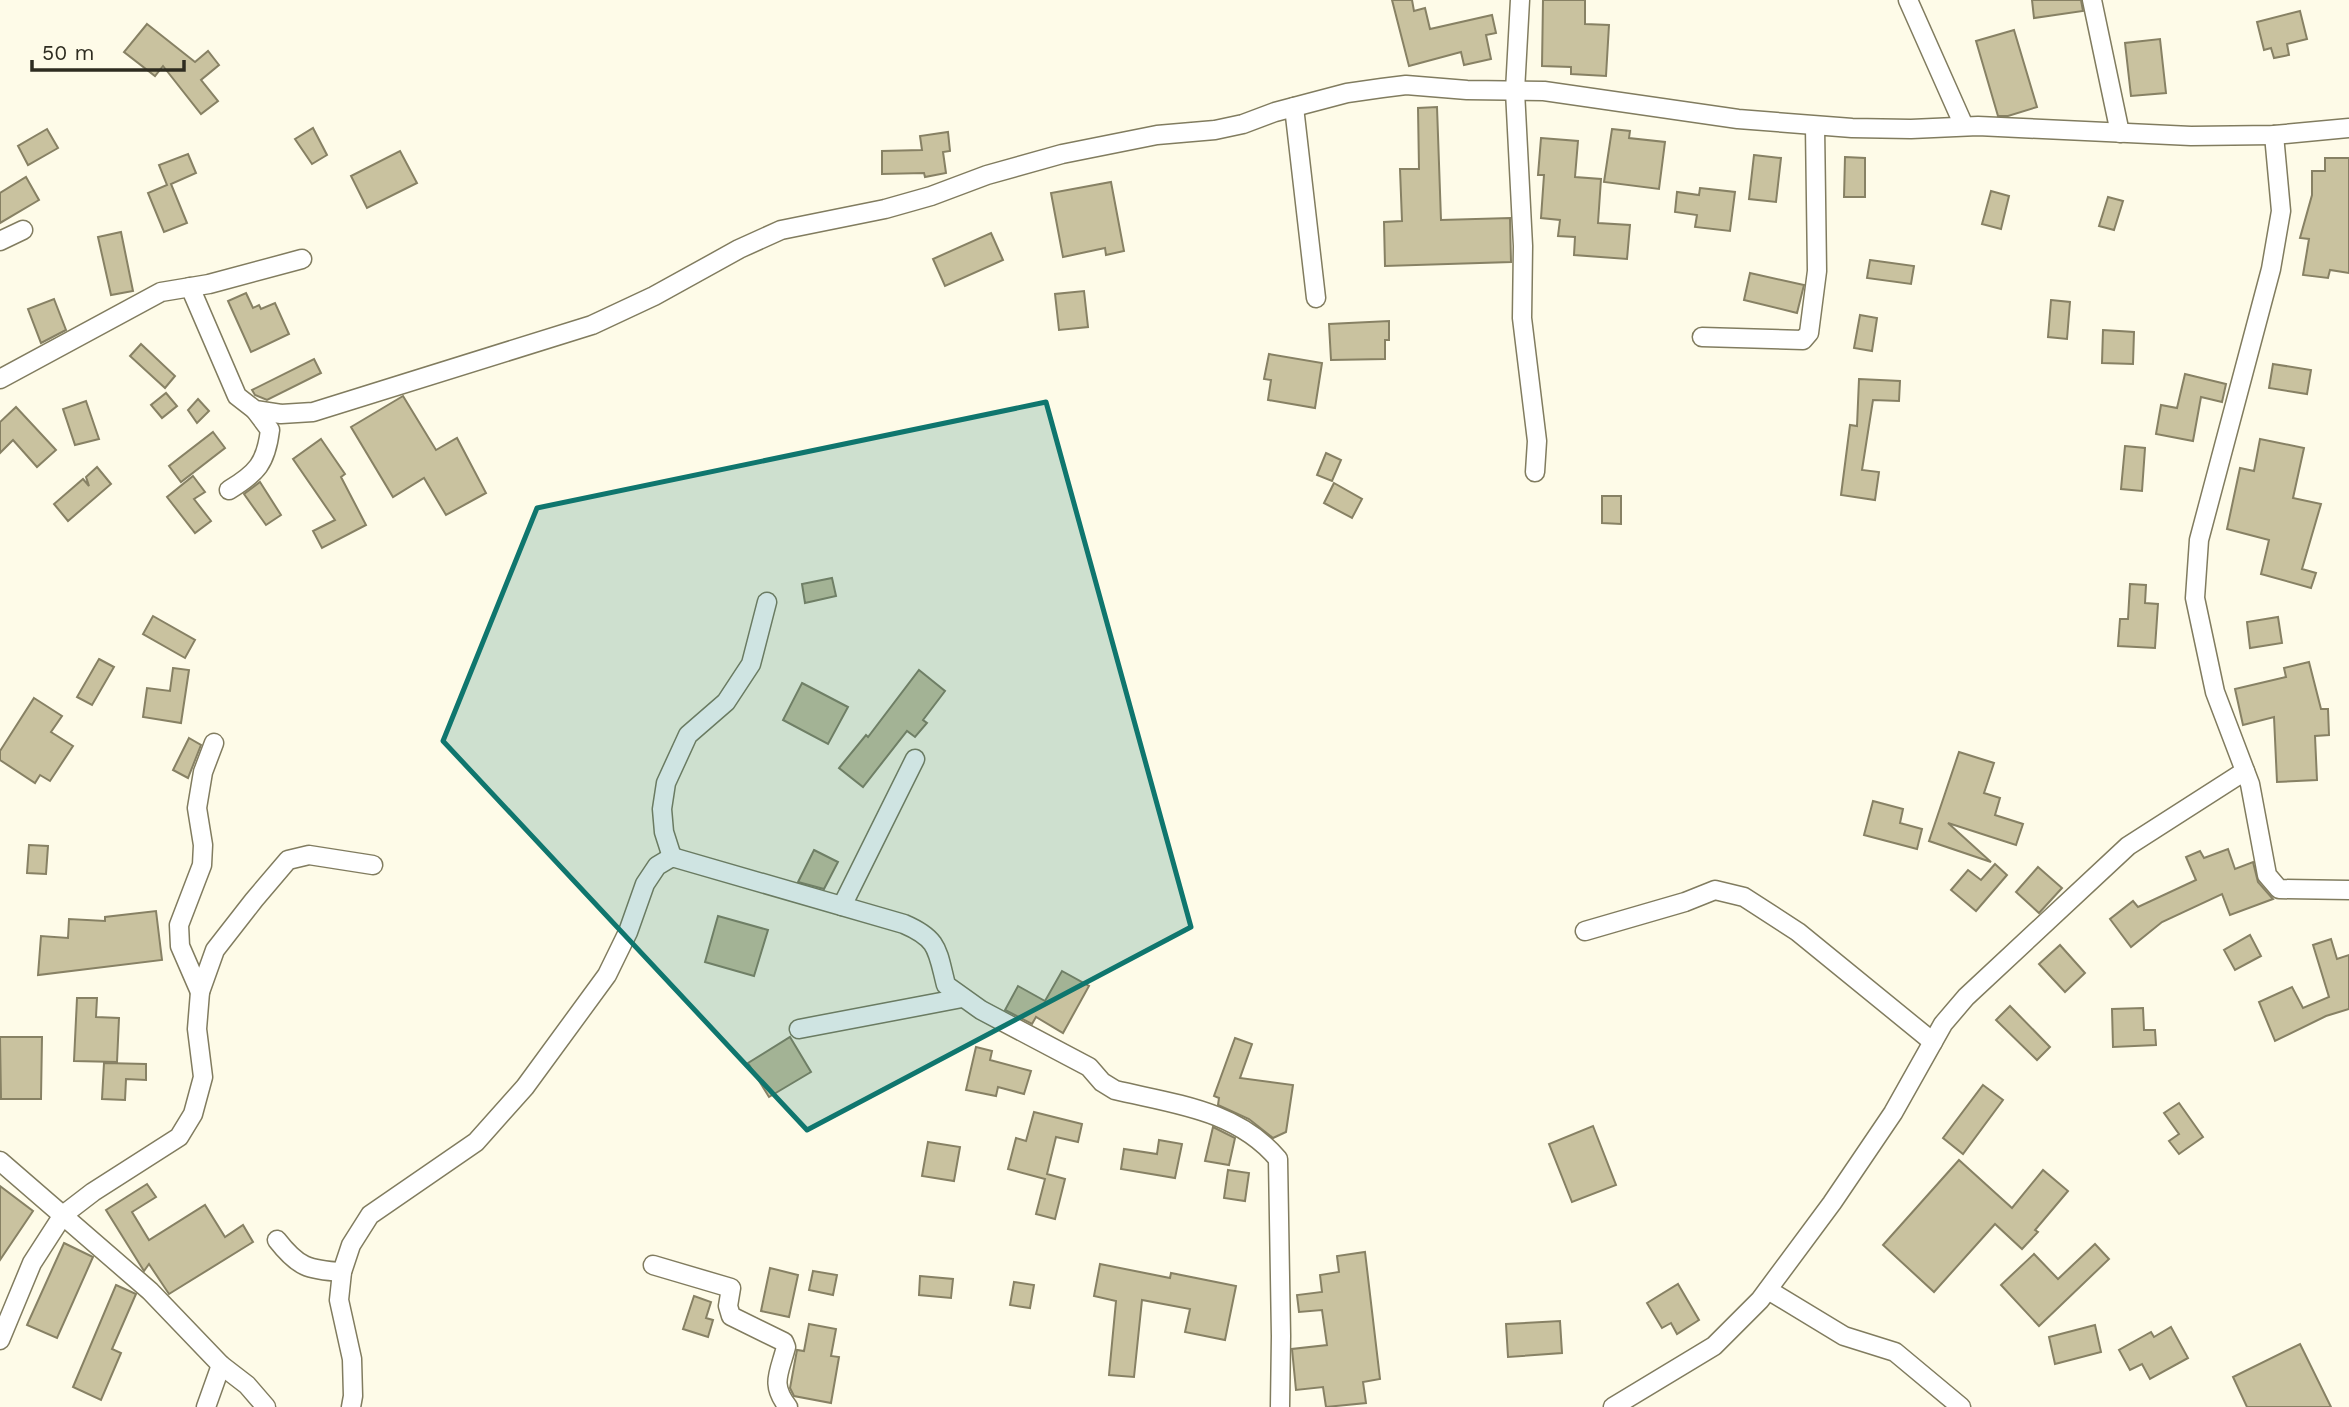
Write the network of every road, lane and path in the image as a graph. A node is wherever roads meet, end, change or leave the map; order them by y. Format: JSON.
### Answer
{"nodes":[{"id":1,"x":1520,"y":0,"type":"edge"},
{"id":2,"x":1908,"y":0,"type":"edge"},
{"id":3,"x":2092,"y":0,"type":"edge"},
{"id":4,"x":1515,"y":91,"type":"junction"},
{"id":5,"x":1294,"y":107,"type":"junction"},
{"id":6,"x":1815,"y":126,"type":"junction"},
{"id":7,"x":1964,"y":126,"type":"junction"},
{"id":8,"x":2349,"y":128,"type":"edge"},
{"id":9,"x":2120,"y":133,"type":"junction"},
{"id":10,"x":2274,"y":135,"type":"junction"},
{"id":11,"x":23,"y":230,"type":"dead end"},
{"id":12,"x":0,"y":241,"type":"edge"},
{"id":13,"x":302,"y":259,"type":"dead end"},
{"id":14,"x":190,"y":286,"type":"junction"},
{"id":15,"x":1316,"y":298,"type":"dead end"},
{"id":16,"x":1702,"y":337,"type":"dead end"},
{"id":17,"x":0,"y":379,"type":"edge"},
{"id":18,"x":255,"y":410,"type":"junction"},
{"id":19,"x":1535,"y":472,"type":"dead end"},
{"id":20,"x":229,"y":490,"type":"dead end"},
{"id":21,"x":767,"y":602,"type":"dead end"},
{"id":22,"x":214,"y":743,"type":"dead end"},
{"id":23,"x":915,"y":759,"type":"dead end"},
{"id":24,"x":2245,"y":771,"type":"junction"},
{"id":25,"x":673,"y":857,"type":"junction"},
{"id":26,"x":373,"y":865,"type":"dead end"},
{"id":27,"x":2349,"y":890,"type":"edge"},
{"id":28,"x":842,"y":906,"type":"junction"},
{"id":29,"x":1585,"y":931,"type":"dead end"},
{"id":30,"x":200,"y":992,"type":"junction"},
{"id":31,"x":962,"y":998,"type":"junction"},
{"id":32,"x":799,"y":1029,"type":"dead end"},
{"id":33,"x":1933,"y":1042,"type":"junction"},
{"id":34,"x":0,"y":1161,"type":"edge"},
{"id":35,"x":63,"y":1215,"type":"junction"},
{"id":36,"x":277,"y":1240,"type":"dead end"},
{"id":37,"x":653,"y":1265,"type":"dead end"},
{"id":38,"x":342,"y":1272,"type":"junction"},
{"id":39,"x":1768,"y":1290,"type":"junction"},
{"id":40,"x":0,"y":1340,"type":"edge"},
{"id":41,"x":221,"y":1366,"type":"junction"},
{"id":42,"x":206,"y":1407,"type":"edge"},
{"id":43,"x":266,"y":1407,"type":"edge"},
{"id":44,"x":351,"y":1407,"type":"edge"},
{"id":45,"x":788,"y":1407,"type":"edge"},
{"id":46,"x":1280,"y":1407,"type":"edge"},
{"id":47,"x":1613,"y":1407,"type":"edge"},
{"id":48,"x":1961,"y":1407,"type":"edge"}],
"edges":[{"from":1,"to":4,"type":"street"},
{"from":2,"to":7,"type":"street"},
{"from":3,"to":9,"type":"street"},
{"from":4,"to":5,"type":"street"},
{"from":4,"to":6,"type":"street"},
{"from":4,"to":19,"type":"street"},
{"from":5,"to":15,"type":"street"},
{"from":5,"to":18,"type":"street"},
{"from":6,"to":7,"type":"street"},
{"from":6,"to":16,"type":"street"},
{"from":7,"to":9,"type":"street"},
{"from":8,"to":10,"type":"street"},
{"from":9,"to":10,"type":"street"},
{"from":10,"to":24,"type":"street"},
{"from":11,"to":12,"type":"street"},
{"from":13,"to":14,"type":"street"},
{"from":14,"to":17,"type":"street"},
{"from":14,"to":18,"type":"street"},
{"from":18,"to":20,"type":"street"},
{"from":21,"to":25,"type":"street"},
{"from":22,"to":30,"type":"street"},
{"from":23,"to":28,"type":"street"},
{"from":24,"to":27,"type":"street"},
{"from":24,"to":33,"type":"street"},
{"from":25,"to":28,"type":"street"},
{"from":25,"to":38,"type":"street"},
{"from":26,"to":30,"type":"street"},
{"from":28,"to":31,"type":"street"},
{"from":29,"to":33,"type":"street"},
{"from":30,"to":35,"type":"street"},
{"from":31,"to":32,"type":"street"},
{"from":31,"to":46,"type":"street"},
{"from":33,"to":39,"type":"street"},
{"from":34,"to":35,"type":"street"},
{"from":35,"to":40,"type":"street"},
{"from":35,"to":41,"type":"street"},
{"from":36,"to":38,"type":"street"},
{"from":37,"to":45,"type":"street"},
{"from":38,"to":44,"type":"street"},
{"from":39,"to":47,"type":"street"},
{"from":39,"to":48,"type":"street"},
{"from":41,"to":42,"type":"street"},
{"from":41,"to":43,"type":"street"}]}
